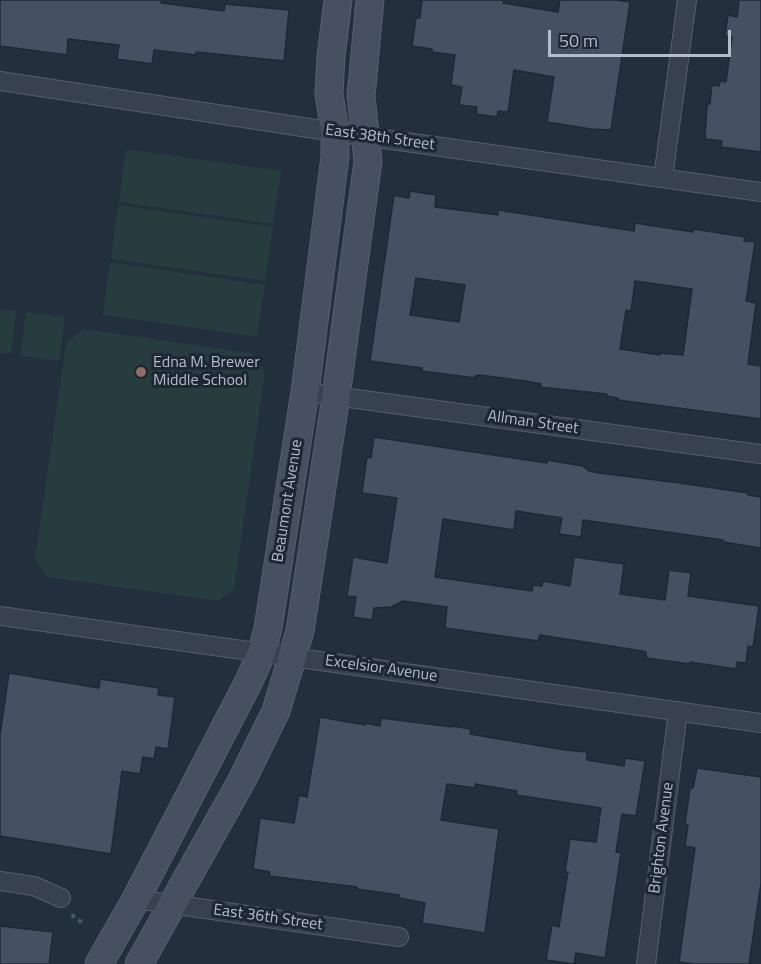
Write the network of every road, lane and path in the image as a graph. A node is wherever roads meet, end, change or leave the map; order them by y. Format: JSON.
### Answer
{"nodes":[{"id":1,"x":338,"y":0,"type":"edge"},
{"id":2,"x":370,"y":0,"type":"edge"},
{"id":3,"x":687,"y":0,"type":"edge"},
{"id":4,"x":0,"y":81,"type":"edge"},
{"id":5,"x":335,"y":132,"type":"junction"},
{"id":6,"x":366,"y":136,"type":"junction"},
{"id":7,"x":663,"y":178,"type":"junction"},
{"id":8,"x":761,"y":192,"type":"edge"},
{"id":9,"x":304,"y":392,"type":"junction"},
{"id":10,"x":336,"y":396,"type":"junction"},
{"id":11,"x":761,"y":454,"type":"edge"},
{"id":12,"x":0,"y":616,"type":"edge"},
{"id":13,"x":262,"y":652,"type":"junction"},
{"id":14,"x":294,"y":657,"type":"junction"},
{"id":15,"x":678,"y":711,"type":"junction"},
{"id":16,"x":761,"y":723,"type":"edge"},
{"id":17,"x":0,"y":881,"type":"edge"},
{"id":18,"x":61,"y":898,"type":"dead end"},
{"id":19,"x":136,"y":899,"type":"junction"},
{"id":20,"x":172,"y":904,"type":"junction"},
{"id":21,"x":399,"y":937,"type":"dead end"},
{"id":22,"x":99,"y":964,"type":"edge"},
{"id":23,"x":139,"y":964,"type":"edge"},
{"id":24,"x":646,"y":964,"type":"edge"}],
"edges":[{"from":1,"to":5,"type":"main road","name":"Beaumont Avenue"},
{"from":2,"to":6,"type":"main road","name":"Beaumont Avenue"},
{"from":3,"to":7,"type":"street"},
{"from":4,"to":5,"type":"street","name":"East 38th Street"},
{"from":5,"to":6,"type":"street","name":"East 38th Street"},
{"from":5,"to":9,"type":"main road","name":"Beaumont Avenue"},
{"from":6,"to":7,"type":"street","name":"East 38th Street"},
{"from":6,"to":10,"type":"main road","name":"Beaumont Avenue"},
{"from":7,"to":8,"type":"street","name":"East 38th Street"},
{"from":9,"to":10,"type":"street","name":"Allman Street"},
{"from":9,"to":13,"type":"main road","name":"Beaumont Avenue"},
{"from":10,"to":11,"type":"street","name":"Allman Street"},
{"from":10,"to":14,"type":"main road","name":"Beaumont Avenue"},
{"from":12,"to":13,"type":"street","name":"Excelsior Avenue"},
{"from":13,"to":14,"type":"street","name":"Excelsior Avenue"},
{"from":13,"to":19,"type":"main road","name":"Beaumont Avenue"},
{"from":14,"to":15,"type":"street","name":"Excelsior Avenue"},
{"from":14,"to":20,"type":"main road","name":"Beaumont Avenue"},
{"from":15,"to":16,"type":"street","name":"Excelsior Avenue"},
{"from":15,"to":24,"type":"street","name":"Brighton Avenue"},
{"from":17,"to":18,"type":"street"},
{"from":19,"to":20,"type":"street","name":"East 36th Street"},
{"from":19,"to":22,"type":"main road","name":"Beaumont Avenue"},
{"from":20,"to":21,"type":"street","name":"East 36th Street"},
{"from":20,"to":23,"type":"main road","name":"Beaumont Avenue"}]}
